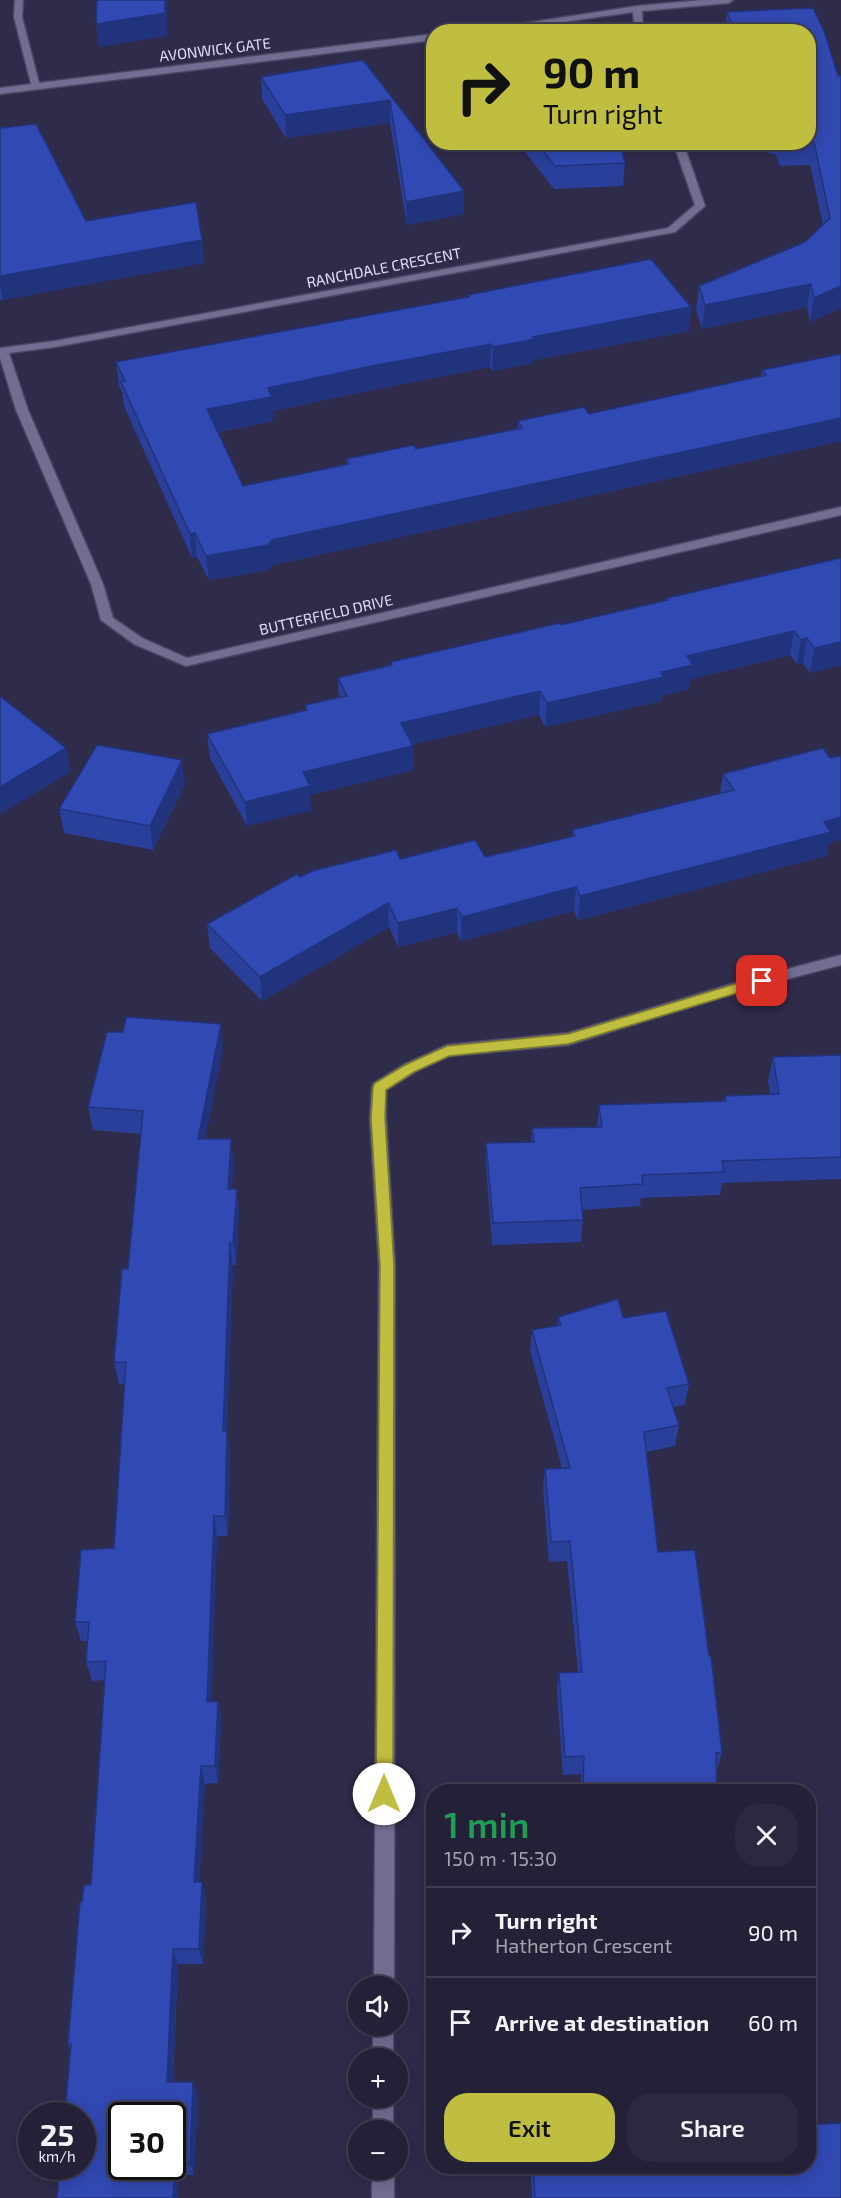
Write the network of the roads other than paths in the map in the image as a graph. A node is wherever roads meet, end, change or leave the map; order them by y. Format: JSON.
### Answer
{"nodes":[{"id":1,"x":19,"y":0,"type":"edge"},
{"id":2,"x":729,"y":0,"type":"edge"},
{"id":3,"x":637,"y":9,"type":"junction"},
{"id":4,"x":529,"y":24,"type":"edge"},
{"id":5,"x":638,"y":24,"type":"edge"},
{"id":6,"x":426,"y":37,"type":"edge"},
{"id":7,"x":36,"y":88,"type":"junction"},
{"id":8,"x":0,"y":91,"type":"edge"},
{"id":9,"x":681,"y":150,"type":"edge"},
{"id":10,"x":2,"y":351,"type":"edge"},
{"id":11,"x":841,"y":511,"type":"edge"},
{"id":12,"x":841,"y":960,"type":"edge"},
{"id":13,"x":384,"y":1976,"type":"edge"},
{"id":14,"x":383,"y":2180,"type":"edge"},
{"id":15,"x":383,"y":2198,"type":"edge"}],
"edges":[{"from":1,"to":7,"type":"street"},
{"from":2,"to":3,"type":"street"},
{"from":3,"to":4,"type":"street"},
{"from":3,"to":5,"type":"street"},
{"from":6,"to":7,"type":"street","name":"AVONWICK GATE"},
{"from":7,"to":8,"type":"street","name":"AVONWICK GATE"},
{"from":9,"to":10,"type":"street","name":"RANCHDALE CRESCENT"},
{"from":10,"to":11,"type":"street","name":"BUTTERFIELD DRIVE"},
{"from":12,"to":13,"type":"street"},
{"from":14,"to":15,"type":"street"}]}
